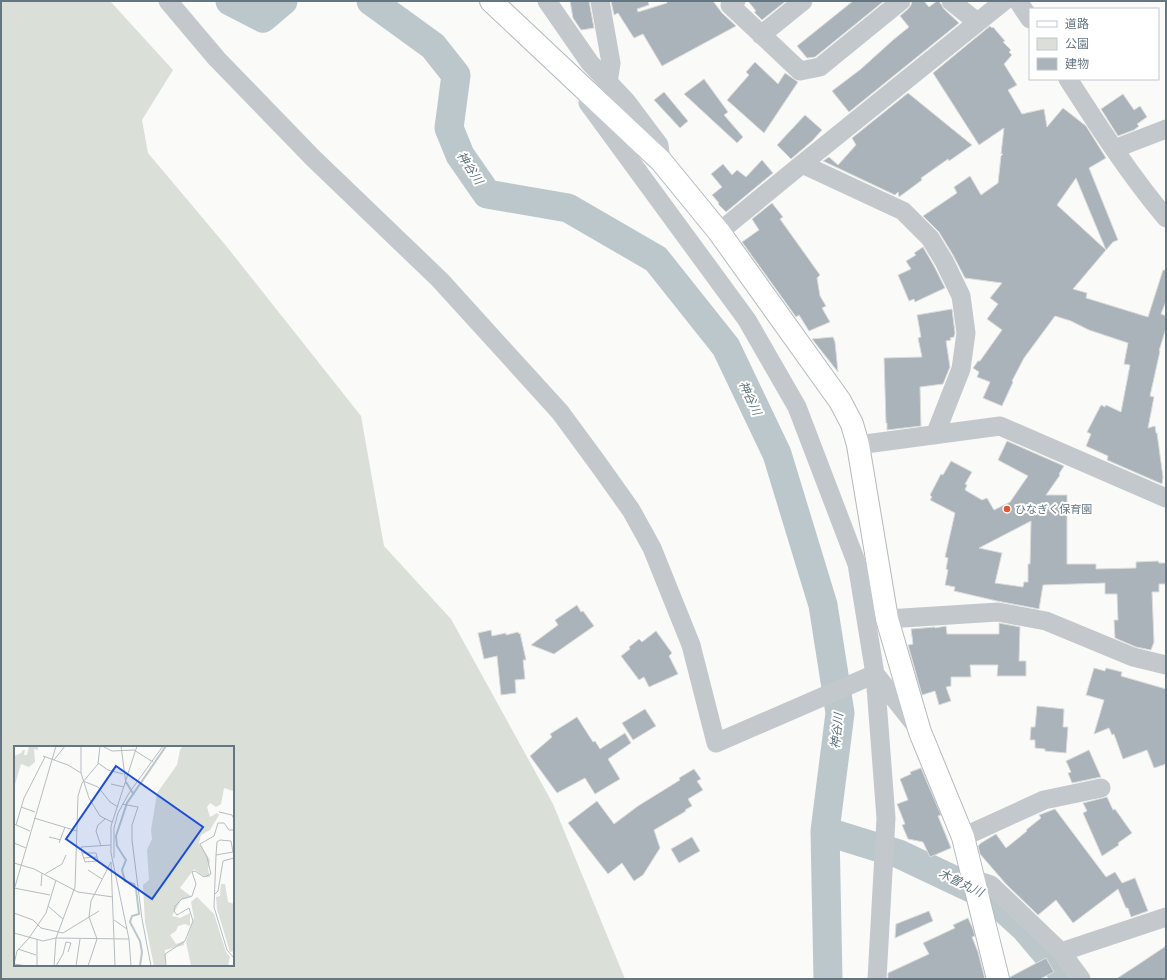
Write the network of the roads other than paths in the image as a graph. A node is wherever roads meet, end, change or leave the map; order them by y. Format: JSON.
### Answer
{"nodes":[{"id":1,"x":168,"y":1,"type":"edge"},
{"id":2,"x":491,"y":1,"type":"edge"},
{"id":3,"x":547,"y":1,"type":"edge"},
{"id":4,"x":600,"y":1,"type":"edge"},
{"id":5,"x":736,"y":1,"type":"edge"},
{"id":6,"x":803,"y":1,"type":"edge"},
{"id":7,"x":901,"y":1,"type":"edge"},
{"id":8,"x":951,"y":1,"type":"edge"},
{"id":9,"x":1004,"y":1,"type":"edge"},
{"id":10,"x":1018,"y":1,"type":"edge"},
{"id":11,"x":1029,"y":18,"type":"edge"},
{"id":12,"x":977,"y":22,"type":"junction"},
{"id":13,"x":761,"y":34,"type":"junction"},
{"id":14,"x":1069,"y":80,"type":"edge"},
{"id":15,"x":608,"y":83,"type":"junction"},
{"id":16,"x":590,"y":94,"type":"junction"},
{"id":17,"x":1166,"y":129,"type":"edge"},
{"id":18,"x":1114,"y":149,"type":"junction"},
{"id":19,"x":661,"y":161,"type":"junction"},
{"id":20,"x":802,"y":164,"type":"junction"},
{"id":21,"x":1166,"y":218,"type":"edge"},
{"id":22,"x":719,"y":232,"type":"junction"},
{"id":23,"x":934,"y":435,"type":"junction"},
{"id":24,"x":858,"y":444,"type":"junction"},
{"id":25,"x":1166,"y":498,"type":"edge"},
{"id":26,"x":887,"y":619,"type":"junction"},
{"id":27,"x":1166,"y":665,"type":"edge"},
{"id":28,"x":875,"y":674,"type":"junction"},
{"id":29,"x":920,"y":732,"type":"junction"},
{"id":30,"x":1101,"y":788,"type":"dead end"},
{"id":31,"x":962,"y":837,"type":"junction"},
{"id":32,"x":973,"y":879,"type":"junction"},
{"id":33,"x":1166,"y":917,"type":"edge"},
{"id":34,"x":1061,"y":952,"type":"junction"},
{"id":35,"x":877,"y":979,"type":"edge"},
{"id":36,"x":998,"y":979,"type":"edge"},
{"id":37,"x":1081,"y":979,"type":"edge"}],
"edges":[{"from":1,"to":28,"type":"street"},
{"from":2,"to":16,"type":"street"},
{"from":3,"to":15,"type":"street"},
{"from":4,"to":15,"type":"street"},
{"from":5,"to":13,"type":"street"},
{"from":6,"to":13,"type":"street"},
{"from":7,"to":13,"type":"street"},
{"from":8,"to":12,"type":"street"},
{"from":9,"to":12,"type":"street"},
{"from":10,"to":11,"type":"street"},
{"from":12,"to":20,"type":"street"},
{"from":14,"to":18,"type":"street"},
{"from":15,"to":19,"type":"street"},
{"from":16,"to":19,"type":"street"},
{"from":16,"to":28,"type":"street"},
{"from":17,"to":18,"type":"street"},
{"from":18,"to":21,"type":"street"},
{"from":19,"to":22,"type":"street"},
{"from":20,"to":22,"type":"street"},
{"from":20,"to":23,"type":"street"},
{"from":22,"to":24,"type":"street"},
{"from":23,"to":24,"type":"street"},
{"from":23,"to":25,"type":"street"},
{"from":24,"to":26,"type":"street"},
{"from":26,"to":27,"type":"street"},
{"from":26,"to":29,"type":"street"},
{"from":28,"to":29,"type":"street"},
{"from":28,"to":35,"type":"street"},
{"from":29,"to":31,"type":"street"},
{"from":30,"to":31,"type":"street"},
{"from":31,"to":32,"type":"street"},
{"from":32,"to":34,"type":"street"},
{"from":32,"to":36,"type":"street"},
{"from":33,"to":34,"type":"street"},
{"from":34,"to":37,"type":"street"}]}
